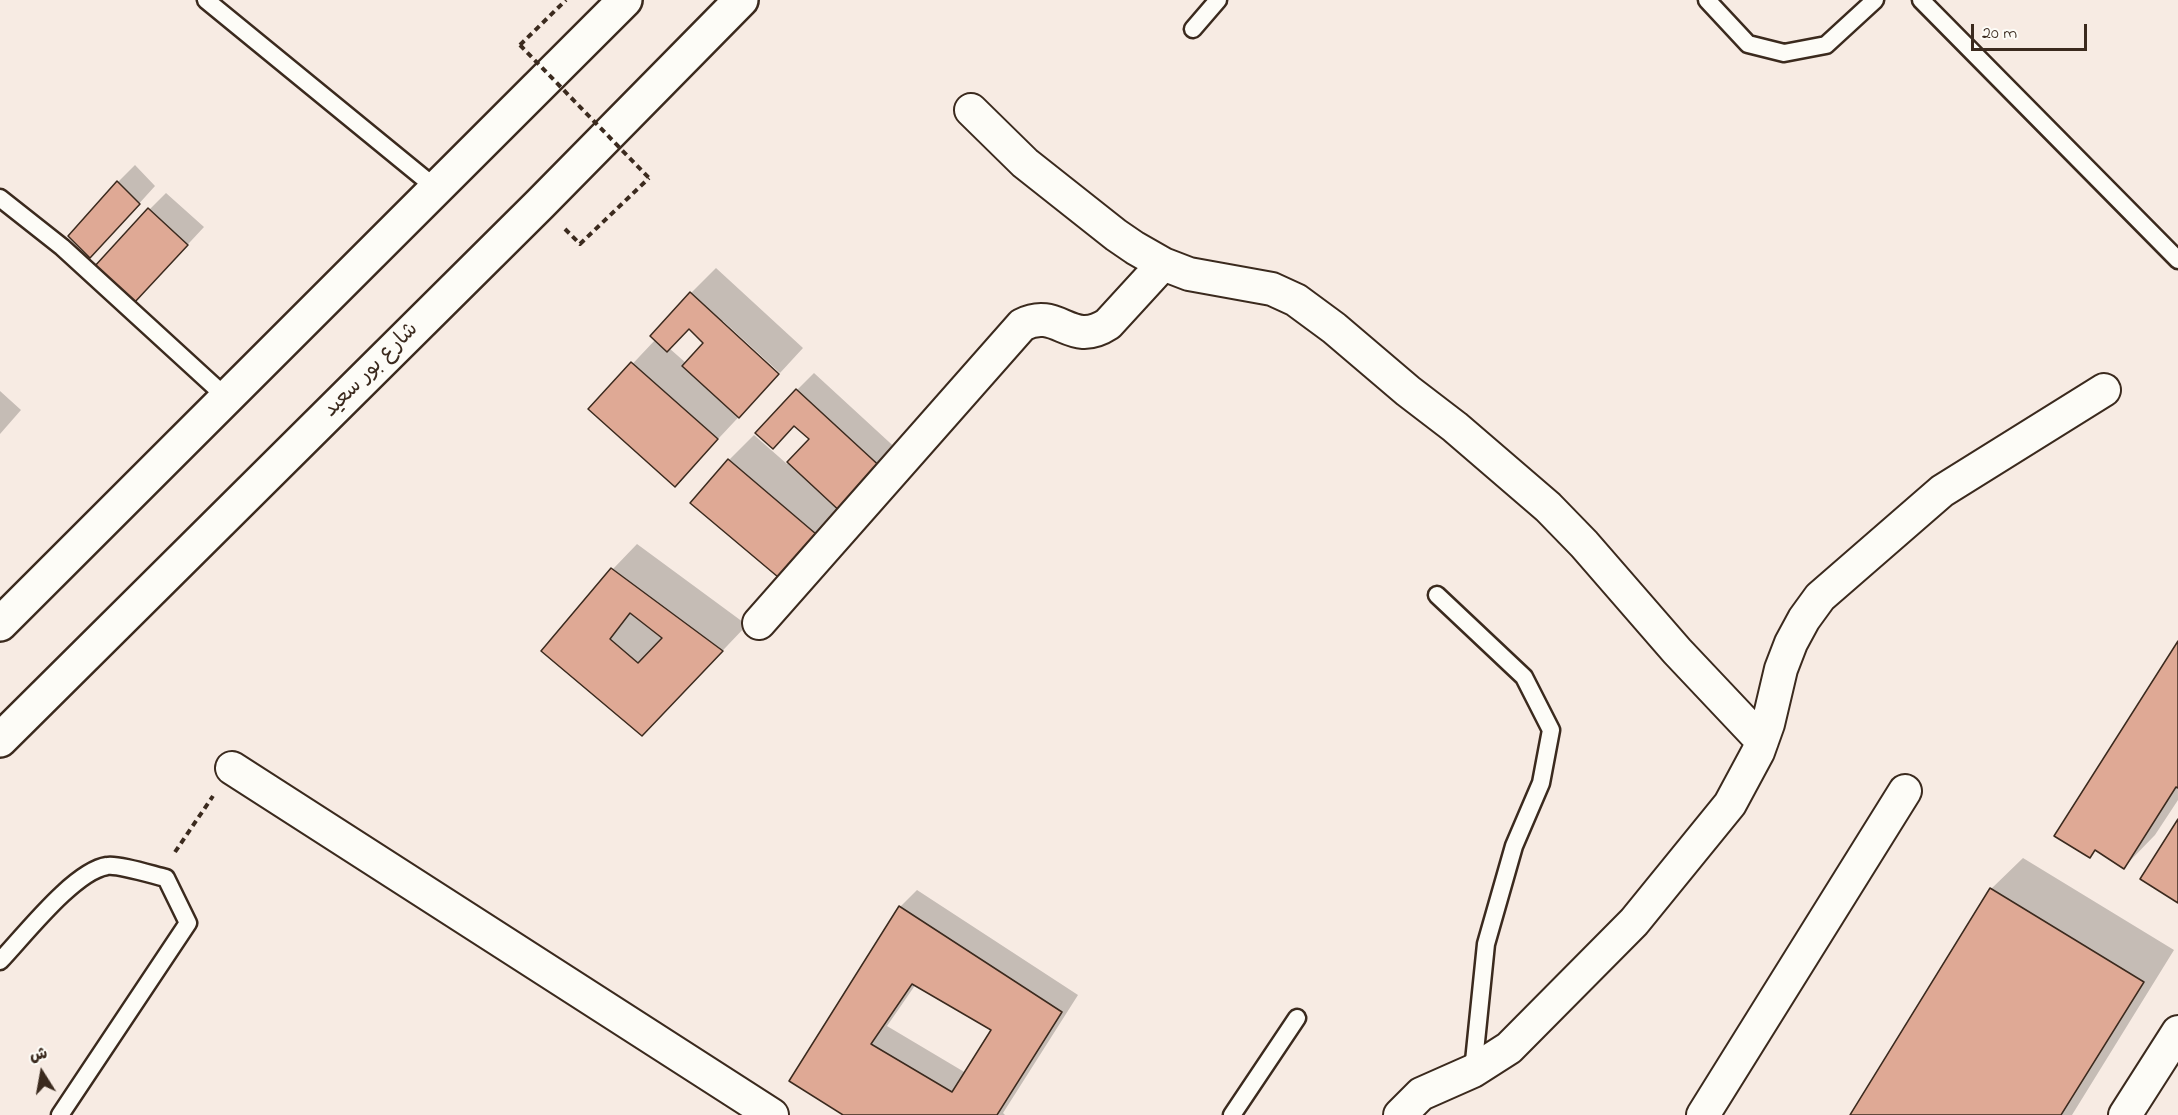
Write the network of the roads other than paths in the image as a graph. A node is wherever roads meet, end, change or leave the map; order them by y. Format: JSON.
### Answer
{"nodes":[{"id":1,"x":206,"y":0,"type":"edge"},
{"id":2,"x":625,"y":0,"type":"edge"},
{"id":3,"x":741,"y":0,"type":"edge"},
{"id":4,"x":1218,"y":0,"type":"edge"},
{"id":5,"x":1707,"y":0,"type":"edge"},
{"id":6,"x":1875,"y":0,"type":"edge"},
{"id":7,"x":1921,"y":0,"type":"edge"},
{"id":8,"x":1193,"y":29,"type":"dead end"},
{"id":9,"x":971,"y":110,"type":"dead end"},
{"id":10,"x":437,"y":189,"type":"junction"},
{"id":11,"x":0,"y":198,"type":"edge"},
{"id":12,"x":2178,"y":260,"type":"edge"},
{"id":13,"x":1163,"y":264,"type":"junction"},
{"id":14,"x":2104,"y":390,"type":"dead end"},
{"id":15,"x":227,"y":398,"type":"junction"},
{"id":16,"x":1437,"y":595,"type":"dead end"},
{"id":17,"x":759,"y":623,"type":"dead end"},
{"id":18,"x":0,"y":624,"type":"edge"},
{"id":19,"x":0,"y":740,"type":"edge"},
{"id":20,"x":1762,"y":741,"type":"junction"},
{"id":21,"x":232,"y":768,"type":"road end"},
{"id":22,"x":1905,"y":791,"type":"dead end"},
{"id":23,"x":0,"y":961,"type":"edge"},
{"id":24,"x":1297,"y":1018,"type":"dead end"},
{"id":25,"x":2178,"y":1032,"type":"edge"},
{"id":26,"x":1473,"y":1071,"type":"junction"},
{"id":27,"x":60,"y":1115,"type":"edge"},
{"id":28,"x":772,"y":1115,"type":"edge"},
{"id":29,"x":1232,"y":1115,"type":"edge"},
{"id":30,"x":1400,"y":1115,"type":"edge"},
{"id":31,"x":1703,"y":1115,"type":"edge"},
{"id":32,"x":2126,"y":1115,"type":"edge"}],
"edges":[{"from":1,"to":10,"type":"lane"},
{"from":2,"to":10,"type":"main road"},
{"from":3,"to":19,"type":"main road","name":"شارع بور سعيد"},
{"from":4,"to":8,"type":"lane"},
{"from":5,"to":6,"type":"lane"},
{"from":7,"to":12,"type":"lane"},
{"from":9,"to":13,"type":"street"},
{"from":10,"to":15,"type":"main road"},
{"from":11,"to":15,"type":"lane"},
{"from":13,"to":17,"type":"street"},
{"from":13,"to":20,"type":"street"},
{"from":14,"to":20,"type":"street"},
{"from":15,"to":18,"type":"main road"},
{"from":16,"to":26,"type":"lane"},
{"from":20,"to":26,"type":"street"},
{"from":21,"to":28,"type":"street"},
{"from":22,"to":31,"type":"street"},
{"from":23,"to":27,"type":"lane"},
{"from":24,"to":29,"type":"lane"},
{"from":25,"to":32,"type":"street"},
{"from":26,"to":30,"type":"street"}]}
